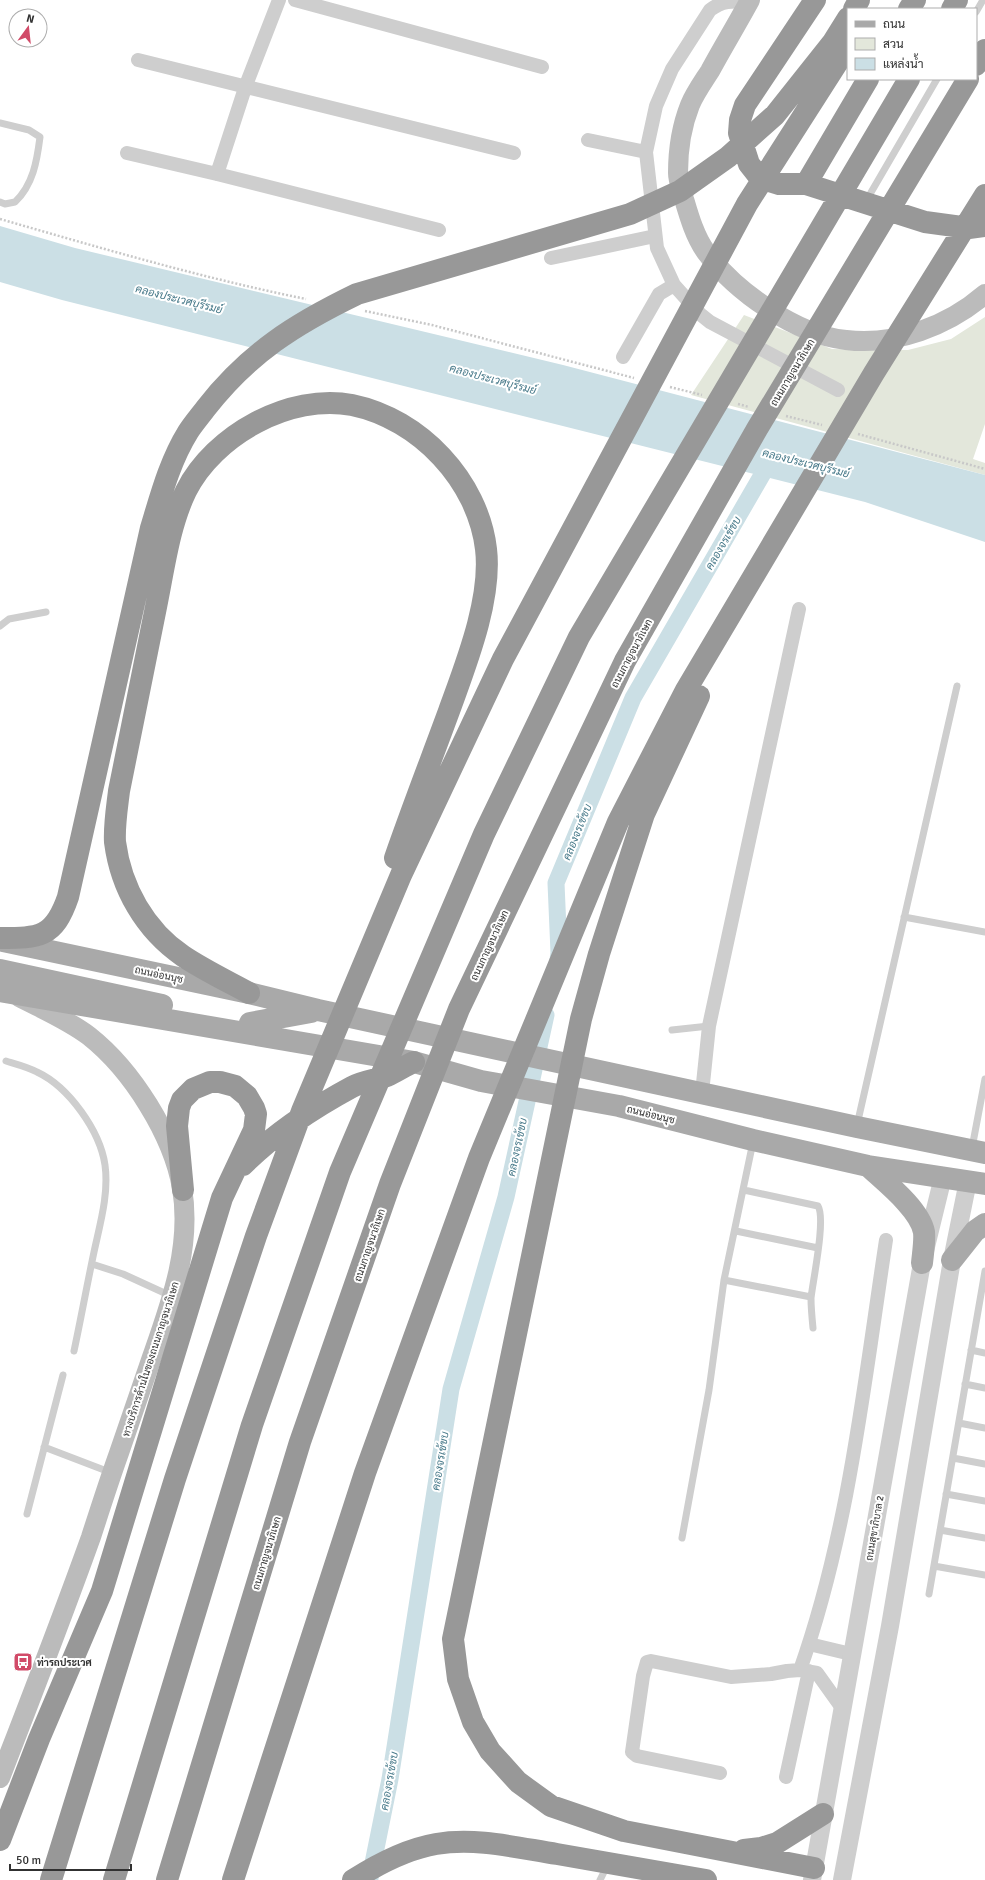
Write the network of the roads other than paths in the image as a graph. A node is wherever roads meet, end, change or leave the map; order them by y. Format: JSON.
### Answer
{"nodes":[{"id":1,"x":279,"y":0,"type":"edge"},
{"id":2,"x":295,"y":0,"type":"edge"},
{"id":3,"x":815,"y":0,"type":"edge"},
{"id":4,"x":983,"y":0,"type":"edge"},
{"id":5,"x":750,"y":1,"type":"edge"},
{"id":6,"x":977,"y":10,"type":"edge"},
{"id":7,"x":847,"y":20,"type":"edge"},
{"id":8,"x":847,"y":48,"type":"edge"},
{"id":9,"x":985,"y":50,"type":"edge"},
{"id":10,"x":138,"y":60,"type":"dead end"},
{"id":11,"x":977,"y":63,"type":"edge"},
{"id":12,"x":542,"y":66,"type":"dead end"},
{"id":13,"x":867,"y":80,"type":"edge"},
{"id":14,"x":907,"y":80,"type":"edge"},
{"id":15,"x":936,"y":80,"type":"edge"},
{"id":16,"x":967,"y":80,"type":"edge"},
{"id":17,"x":246,"y":85,"type":"junction"},
{"id":18,"x":0,"y":123,"type":"edge"},
{"id":19,"x":588,"y":140,"type":"dead end"},
{"id":20,"x":646,"y":152,"type":"junction"},
{"id":21,"x":127,"y":153,"type":"dead end"},
{"id":22,"x":514,"y":153,"type":"dead end"},
{"id":23,"x":218,"y":174,"type":"junction"},
{"id":24,"x":806,"y":184,"type":"junction"},
{"id":25,"x":985,"y":195,"type":"edge"},
{"id":26,"x":0,"y":202,"type":"edge"},
{"id":27,"x":865,"y":203,"type":"junction"},
{"id":28,"x":985,"y":226,"type":"edge"},
{"id":29,"x":439,"y":230,"type":"dead end"},
{"id":30,"x":655,"y":236,"type":"junction"},
{"id":31,"x":552,"y":258,"type":"dead end"},
{"id":32,"x":674,"y":285,"type":"junction"},
{"id":33,"x":985,"y":294,"type":"edge"},
{"id":34,"x":623,"y":357,"type":"dead end"},
{"id":35,"x":838,"y":390,"type":"dead end"},
{"id":36,"x":799,"y":609,"type":"dead end"},
{"id":37,"x":46,"y":612,"type":"dead end"},
{"id":38,"x":0,"y":626,"type":"edge"},
{"id":39,"x":705,"y":660,"type":"junction"},
{"id":40,"x":957,"y":686,"type":"dead end"},
{"id":41,"x":904,"y":917,"type":"junction"},
{"id":42,"x":985,"y":932,"type":"edge"},
{"id":43,"x":0,"y":940,"type":"edge"},
{"id":44,"x":0,"y":970,"type":"edge"},
{"id":45,"x":357,"y":978,"type":"junction"},
{"id":46,"x":6,"y":992,"type":"edge"},
{"id":47,"x":249,"y":994,"type":"junction"},
{"id":48,"x":318,"y":1010,"type":"junction"},
{"id":49,"x":250,"y":1023,"type":"junction"},
{"id":50,"x":710,"y":1026,"type":"junction"},
{"id":51,"x":672,"y":1030,"type":"dead end"},
{"id":52,"x":316,"y":1045,"type":"junction"},
{"id":53,"x":6,"y":1061,"type":"dead end"},
{"id":54,"x":414,"y":1062,"type":"junction"},
{"id":55,"x":985,"y":1079,"type":"edge"},
{"id":56,"x":702,"y":1093,"type":"junction"},
{"id":57,"x":857,"y":1127,"type":"junction"},
{"id":58,"x":753,"y":1140,"type":"junction"},
{"id":59,"x":947,"y":1145,"type":"junction"},
{"id":60,"x":978,"y":1152,"type":"edge"},
{"id":61,"x":868,"y":1166,"type":"junction"},
{"id":62,"x":232,"y":1176,"type":"junction"},
{"id":63,"x":943,"y":1177,"type":"junction"},
{"id":64,"x":976,"y":1183,"type":"edge"},
{"id":65,"x":183,"y":1190,"type":"junction"},
{"id":66,"x":744,"y":1190,"type":"junction"},
{"id":67,"x":985,"y":1224,"type":"edge"},
{"id":68,"x":736,"y":1231,"type":"junction"},
{"id":69,"x":886,"y":1240,"type":"dead end"},
{"id":70,"x":818,"y":1248,"type":"junction"},
{"id":71,"x":952,"y":1260,"type":"junction"},
{"id":72,"x":922,"y":1263,"type":"junction"},
{"id":73,"x":92,"y":1264,"type":"junction"},
{"id":74,"x":985,"y":1273,"type":"edge"},
{"id":75,"x":724,"y":1280,"type":"junction"},
{"id":76,"x":172,"y":1297,"type":"junction"},
{"id":77,"x":811,"y":1297,"type":"junction"},
{"id":78,"x":981,"y":1313,"type":"edge"},
{"id":79,"x":813,"y":1328,"type":"dead end"},
{"id":80,"x":971,"y":1350,"type":"junction"},
{"id":81,"x":74,"y":1351,"type":"dead end"},
{"id":82,"x":985,"y":1353,"type":"edge"},
{"id":83,"x":63,"y":1375,"type":"dead end"},
{"id":84,"x":966,"y":1384,"type":"junction"},
{"id":85,"x":985,"y":1388,"type":"edge"},
{"id":86,"x":958,"y":1423,"type":"junction"},
{"id":87,"x":985,"y":1428,"type":"edge"},
{"id":88,"x":44,"y":1447,"type":"junction"},
{"id":89,"x":952,"y":1458,"type":"junction"},
{"id":90,"x":985,"y":1464,"type":"edge"},
{"id":91,"x":112,"y":1473,"type":"junction"},
{"id":92,"x":946,"y":1494,"type":"junction"},
{"id":93,"x":985,"y":1501,"type":"edge"},
{"id":94,"x":27,"y":1514,"type":"dead end"},
{"id":95,"x":940,"y":1530,"type":"junction"},
{"id":96,"x":682,"y":1538,"type":"dead end"},
{"id":97,"x":985,"y":1538,"type":"edge"},
{"id":98,"x":934,"y":1566,"type":"junction"},
{"id":99,"x":985,"y":1575,"type":"edge"},
{"id":100,"x":929,"y":1594,"type":"dead end"},
{"id":101,"x":809,"y":1644,"type":"junction"},
{"id":102,"x":851,"y":1654,"type":"junction"},
{"id":103,"x":805,"y":1670,"type":"junction"},
{"id":104,"x":842,"y":1708,"type":"junction"},
{"id":105,"x":720,"y":1773,"type":"dead end"},
{"id":106,"x":786,"y":1777,"type":"dead end"},
{"id":107,"x":0,"y":1778,"type":"edge"},
{"id":108,"x":823,"y":1814,"type":"junction"},
{"id":109,"x":624,"y":1830,"type":"junction"},
{"id":110,"x":0,"y":1840,"type":"edge"},
{"id":111,"x":730,"y":1851,"type":"junction"},
{"id":112,"x":610,"y":1870,"type":"edge"},
{"id":113,"x":813,"y":1874,"type":"edge"},
{"id":114,"x":842,"y":1877,"type":"edge"},
{"id":115,"x":50,"y":1880,"type":"edge"},
{"id":116,"x":114,"y":1880,"type":"edge"},
{"id":117,"x":167,"y":1880,"type":"edge"},
{"id":118,"x":233,"y":1880,"type":"edge"},
{"id":119,"x":353,"y":1880,"type":"edge"},
{"id":120,"x":706,"y":1880,"type":"edge"}],
"edges":[{"from":1,"to":17,"type":"street"},
{"from":2,"to":12,"type":"street"},
{"from":3,"to":24,"type":"highway"},
{"from":4,"to":6,"type":"lane"},
{"from":5,"to":20,"type":"street"},
{"from":5,"to":33,"type":"main road"},
{"from":7,"to":43,"type":"highway"},
{"from":8,"to":45,"type":"highway"},
{"from":9,"to":11,"type":"highway"},
{"from":10,"to":17,"type":"street"},
{"from":13,"to":24,"type":"highway"},
{"from":14,"to":116,"type":"highway"},
{"from":15,"to":27,"type":"lane"},
{"from":16,"to":117,"type":"highway","name":"ถนนกาญจนาภิเษก"},
{"from":17,"to":22,"type":"street"},
{"from":17,"to":23,"type":"street"},
{"from":18,"to":26,"type":"lane"},
{"from":19,"to":20,"type":"street"},
{"from":20,"to":30,"type":"street"},
{"from":21,"to":23,"type":"street"},
{"from":23,"to":29,"type":"street"},
{"from":24,"to":27,"type":"highway"},
{"from":25,"to":39,"type":"highway"},
{"from":27,"to":28,"type":"highway"},
{"from":30,"to":31,"type":"street"},
{"from":30,"to":32,"type":"street"},
{"from":32,"to":34,"type":"street"},
{"from":32,"to":35,"type":"street"},
{"from":36,"to":50,"type":"street"},
{"from":37,"to":38,"type":"lane"},
{"from":39,"to":109,"type":"highway"},
{"from":39,"to":118,"type":"highway"},
{"from":40,"to":41,"type":"lane"},
{"from":41,"to":42,"type":"lane"},
{"from":41,"to":57,"type":"lane"},
{"from":43,"to":47,"type":"main road","name":"ถนนอ่อนนุช"},
{"from":44,"to":49,"type":"main road","name":"ถนนอ่อนนุช"},
{"from":45,"to":47,"type":"highway"},
{"from":45,"to":115,"type":"highway"},
{"from":46,"to":52,"type":"main road","name":"ถนนอ่อนนุช"},
{"from":46,"to":65,"type":"main road","name":"ทางบริการด้านในของถนนกาญจนาภิเษก"},
{"from":47,"to":48,"type":"main road","name":"ถนนอ่อนนุช"},
{"from":48,"to":49,"type":"main road","name":"ถนนอ่อนนุช"},
{"from":48,"to":56,"type":"main road","name":"ถนนอ่อนนุช"},
{"from":49,"to":52,"type":"main road","name":"ถนนอ่อนนุช"},
{"from":50,"to":51,"type":"lane"},
{"from":50,"to":56,"type":"street"},
{"from":52,"to":54,"type":"main road","name":"ถนนอ่อนนุช"},
{"from":53,"to":73,"type":"lane"},
{"from":54,"to":58,"type":"main road","name":"ถนนอ่อนนุช"},
{"from":54,"to":62,"type":"highway"},
{"from":55,"to":60,"type":"lane"},
{"from":56,"to":57,"type":"main road","name":"ถนนอ่อนนุช"},
{"from":57,"to":59,"type":"main road","name":"ถนนอ่อนนุช"},
{"from":58,"to":61,"type":"main road","name":"ถนนอ่อนนุช"},
{"from":58,"to":66,"type":"lane"},
{"from":59,"to":60,"type":"main road","name":"ถนนอ่อนนุช"},
{"from":59,"to":63,"type":"main road"},
{"from":60,"to":64,"type":"main road"},
{"from":61,"to":63,"type":"main road","name":"ถนนอ่อนนุช"},
{"from":61,"to":72,"type":"main road"},
{"from":62,"to":65,"type":"highway"},
{"from":62,"to":110,"type":"highway"},
{"from":63,"to":64,"type":"main road","name":"ถนนอ่อนนุช"},
{"from":63,"to":72,"type":"street","name":"ถนนสุขาภิบาล 2"},
{"from":64,"to":71,"type":"street"},
{"from":65,"to":76,"type":"main road","name":"ทางบริการด้านในของถนนกาญจนาภิเษก"},
{"from":66,"to":68,"type":"lane"},
{"from":66,"to":70,"type":"lane"},
{"from":67,"to":71,"type":"main road"},
{"from":68,"to":70,"type":"lane"},
{"from":68,"to":75,"type":"lane"},
{"from":69,"to":101,"type":"street"},
{"from":70,"to":77,"type":"lane"},
{"from":71,"to":114,"type":"street"},
{"from":72,"to":102,"type":"street","name":"ถนนสุขาภิบาล 2"},
{"from":73,"to":76,"type":"lane"},
{"from":73,"to":81,"type":"lane"},
{"from":74,"to":78,"type":"lane"},
{"from":75,"to":77,"type":"lane"},
{"from":75,"to":96,"type":"lane"},
{"from":76,"to":91,"type":"main road","name":"ทางบริการด้านในของถนนกาญจนาภิเษก"},
{"from":77,"to":79,"type":"lane"},
{"from":78,"to":80,"type":"lane"},
{"from":80,"to":82,"type":"lane"},
{"from":80,"to":84,"type":"lane"},
{"from":83,"to":88,"type":"lane"},
{"from":84,"to":85,"type":"lane"},
{"from":84,"to":86,"type":"lane"},
{"from":86,"to":87,"type":"lane"},
{"from":86,"to":89,"type":"lane"},
{"from":88,"to":91,"type":"lane"},
{"from":88,"to":94,"type":"lane"},
{"from":89,"to":90,"type":"lane"},
{"from":89,"to":92,"type":"lane"},
{"from":91,"to":107,"type":"main road","name":"ทางบริการด้านในของถนนกาญจนาภิเษก"},
{"from":92,"to":93,"type":"lane"},
{"from":92,"to":95,"type":"lane"},
{"from":95,"to":97,"type":"lane"},
{"from":95,"to":98,"type":"lane"},
{"from":98,"to":99,"type":"lane"},
{"from":98,"to":100,"type":"lane"},
{"from":101,"to":102,"type":"street"},
{"from":101,"to":103,"type":"street"},
{"from":102,"to":104,"type":"street","name":"ถนนสุขาภิบาล 2"},
{"from":103,"to":104,"type":"street"},
{"from":103,"to":105,"type":"street"},
{"from":103,"to":106,"type":"street"},
{"from":104,"to":108,"type":"street","name":"ถนนสุขาภิบาล 2"},
{"from":108,"to":111,"type":"highway"},
{"from":108,"to":113,"type":"street","name":"ถนนสุขาภิบาล 2"},
{"from":109,"to":111,"type":"highway"},
{"from":109,"to":112,"type":"highway"},
{"from":111,"to":113,"type":"highway"},
{"from":112,"to":119,"type":"highway"},
{"from":112,"to":120,"type":"highway"},
{"from":113,"to":114,"type":"street"}]}
